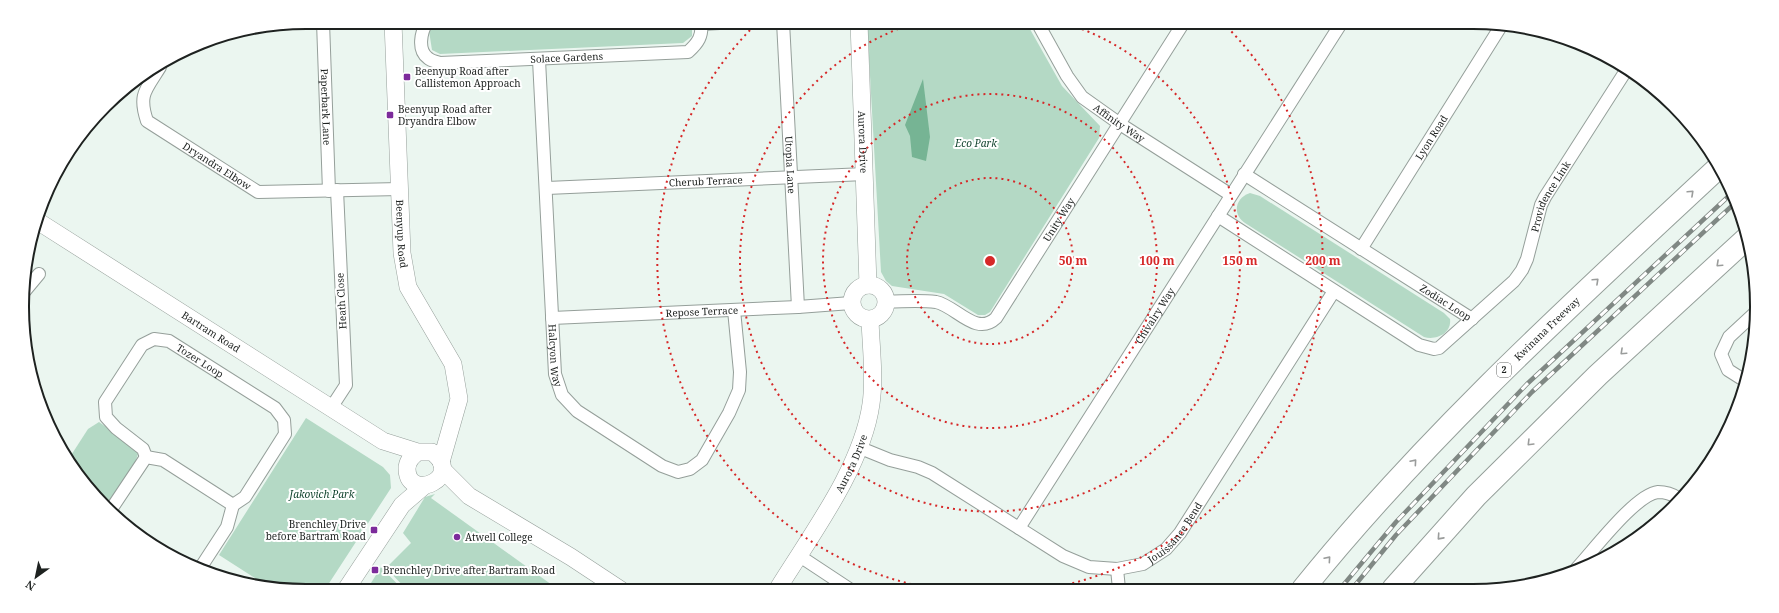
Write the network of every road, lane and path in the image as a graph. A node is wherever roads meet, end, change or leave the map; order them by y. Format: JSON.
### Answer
{"nodes":[{"id":1,"x":323,"y":29,"type":"edge"},
{"id":2,"x":393,"y":29,"type":"edge"},
{"id":3,"x":422,"y":29,"type":"edge"},
{"id":4,"x":703,"y":29,"type":"edge"},
{"id":5,"x":783,"y":29,"type":"edge"},
{"id":6,"x":859,"y":29,"type":"edge"},
{"id":7,"x":1041,"y":29,"type":"edge"},
{"id":8,"x":1180,"y":29,"type":"edge"},
{"id":9,"x":1337,"y":29,"type":"edge"},
{"id":10,"x":1498,"y":30,"type":"edge"},
{"id":11,"x":539,"y":60,"type":"junction"},
{"id":12,"x":156,"y":74,"type":"edge"},
{"id":13,"x":1624,"y":74,"type":"edge"},
{"id":14,"x":1120,"y":124,"type":"junction"},
{"id":15,"x":1715,"y":171,"type":"edge"},
{"id":16,"x":865,"y":174,"type":"junction"},
{"id":17,"x":1244,"y":174,"type":"junction"},
{"id":18,"x":791,"y":177,"type":"junction"},
{"id":19,"x":547,"y":188,"type":"junction"},
{"id":20,"x":333,"y":190,"type":"junction"},
{"id":21,"x":400,"y":190,"type":"junction"},
{"id":22,"x":1231,"y":195,"type":"junction"},
{"id":23,"x":1218,"y":216,"type":"junction"},
{"id":24,"x":42,"y":224,"type":"edge"},
{"id":25,"x":1743,"y":242,"type":"edge"},
{"id":26,"x":1361,"y":249,"type":"junction"},
{"id":27,"x":39,"y":274,"type":"dead end"},
{"id":28,"x":30,"y":285,"type":"edge"},
{"id":29,"x":868,"y":285,"type":"junction"},
{"id":30,"x":1334,"y":291,"type":"junction"},
{"id":31,"x":886,"y":302,"type":"junction"},
{"id":32,"x":852,"y":303,"type":"junction"},
{"id":33,"x":798,"y":308,"type":"junction"},
{"id":34,"x":734,"y":310,"type":"junction"},
{"id":35,"x":552,"y":318,"type":"junction"},
{"id":36,"x":1749,"y":318,"type":"edge"},
{"id":37,"x":1472,"y":319,"type":"junction"},
{"id":38,"x":870,"y":320,"type":"junction"},
{"id":39,"x":1741,"y":378,"type":"edge"},
{"id":40,"x":331,"y":408,"type":"junction"},
{"id":41,"x":449,"y":431,"type":"junction"},
{"id":42,"x":383,"y":441,"type":"junction"},
{"id":43,"x":858,"y":447,"type":"junction"},
{"id":44,"x":422,"y":451,"type":"junction"},
{"id":45,"x":146,"y":457,"type":"junction"},
{"id":46,"x":442,"y":466,"type":"junction"},
{"id":47,"x":407,"y":471,"type":"junction"},
{"id":48,"x":427,"y":485,"type":"junction"},
{"id":49,"x":469,"y":496,"type":"junction"},
{"id":50,"x":1675,"y":496,"type":"edge"},
{"id":51,"x":233,"y":505,"type":"junction"},
{"id":52,"x":402,"y":505,"type":"junction"},
{"id":53,"x":113,"y":506,"type":"edge"},
{"id":54,"x":1019,"y":528,"type":"junction"},
{"id":55,"x":798,"y":555,"type":"junction"},
{"id":56,"x":1585,"y":560,"type":"edge"},
{"id":57,"x":203,"y":564,"type":"edge"},
{"id":58,"x":1117,"y":569,"type":"junction"},
{"id":59,"x":349,"y":584,"type":"edge"},
{"id":60,"x":612,"y":584,"type":"edge"},
{"id":61,"x":781,"y":584,"type":"edge"},
{"id":62,"x":842,"y":584,"type":"edge"},
{"id":63,"x":1118,"y":584,"type":"edge"},
{"id":64,"x":1307,"y":584,"type":"edge"},
{"id":65,"x":1398,"y":584,"type":"edge"}],
"edges":[{"from":1,"to":20,"type":"street","name":"Paperbark Lane"},
{"from":2,"to":21,"type":"street","name":"Beenyup Road"},
{"from":3,"to":11,"type":"street","name":"Solace Gardens"},
{"from":4,"to":11,"type":"street","name":"Solace Gardens"},
{"from":5,"to":18,"type":"street","name":"Utopia Lane"},
{"from":6,"to":16,"type":"street","name":"Aurora Drive"},
{"from":7,"to":14,"type":"street","name":"Affinity Way"},
{"from":8,"to":14,"type":"street","name":"Unity Way"},
{"from":9,"to":17,"type":"street","name":"Chivalry Way"},
{"from":10,"to":26,"type":"street","name":"Lyon Road"},
{"from":11,"to":19,"type":"street","name":"Halcyon Way"},
{"from":12,"to":20,"type":"street","name":"Dryandra Elbow"},
{"from":13,"to":37,"type":"street","name":"Providence Link"},
{"from":14,"to":22,"type":"street","name":"Affinity Way"},
{"from":14,"to":31,"type":"street","name":"Unity Way"},
{"from":64,"to":15,"type":"highway","name":"Kwinana Freeway","number":"2","one_way":true},
{"from":16,"to":18,"type":"street","name":"Cherub Terrace"},
{"from":16,"to":29,"type":"street","name":"Aurora Drive"},
{"from":17,"to":22,"type":"street","name":"Chivalry Way"},
{"from":17,"to":26,"type":"street","name":"Zodiac Loop"},
{"from":18,"to":19,"type":"street","name":"Cherub Terrace"},
{"from":18,"to":33,"type":"street","name":"Utopia Lane"},
{"from":19,"to":35,"type":"street","name":"Halcyon Way"},
{"from":20,"to":21,"type":"street","name":"Dryandra Elbow"},
{"from":20,"to":40,"type":"street","name":"Heath Close"},
{"from":21,"to":41,"type":"street","name":"Beenyup Road"},
{"from":22,"to":23,"type":"street","name":"Chivalry Way"},
{"from":23,"to":30,"type":"street","name":"Zodiac Loop"},
{"from":23,"to":54,"type":"street","name":"Chivalry Way"},
{"from":24,"to":40,"type":"street","name":"Bartram Road"},
{"from":25,"to":65,"type":"highway","one_way":true},
{"from":26,"to":37,"type":"street","name":"Zodiac Loop"},
{"from":27,"to":28,"type":"street"},
{"from":29,"to":31,"type":"street"},
{"from":29,"to":32,"type":"street"},
{"from":30,"to":37,"type":"street","name":"Zodiac Loop"},
{"from":30,"to":58,"type":"street","name":"Jouissance Bend"},
{"from":31,"to":38,"type":"street"},
{"from":32,"to":33,"type":"street","name":"Repose Terrace"},
{"from":32,"to":38,"type":"street"},
{"from":33,"to":34,"type":"street","name":"Repose Terrace"},
{"from":34,"to":35,"type":"street","name":"Repose Terrace"},
{"from":34,"to":35,"type":"street","name":"Halcyon Way"},
{"from":36,"to":39,"type":"street"},
{"from":38,"to":43,"type":"street","name":"Aurora Drive"},
{"from":40,"to":42,"type":"street","name":"Bartram Road"},
{"from":41,"to":44,"type":"street"},
{"from":41,"to":46,"type":"street","name":"Beenyup Road"},
{"from":42,"to":44,"type":"street","name":"Bartram Road"},
{"from":42,"to":47,"type":"street","name":"Bartram Road"},
{"from":43,"to":54,"type":"street","name":"Jouissance Bend"},
{"from":43,"to":55,"type":"street","name":"Aurora Drive"},
{"from":44,"to":46,"type":"street"},
{"from":44,"to":47,"type":"street"},
{"from":45,"to":51,"type":"street"},
{"from":45,"to":51,"type":"street","name":"Tozer Loop"},
{"from":45,"to":53,"type":"street"},
{"from":46,"to":48,"type":"street"},
{"from":46,"to":49,"type":"street"},
{"from":47,"to":48,"type":"street"},
{"from":47,"to":52,"type":"street"},
{"from":48,"to":49,"type":"street"},
{"from":48,"to":52,"type":"street"},
{"from":49,"to":60,"type":"street"},
{"from":50,"to":56,"type":"street"},
{"from":51,"to":57,"type":"street"},
{"from":52,"to":59,"type":"street"},
{"from":54,"to":58,"type":"street","name":"Jouissance Bend"},
{"from":55,"to":61,"type":"street","name":"Aurora Drive"},
{"from":55,"to":62,"type":"street"},
{"from":58,"to":63,"type":"street"}]}
